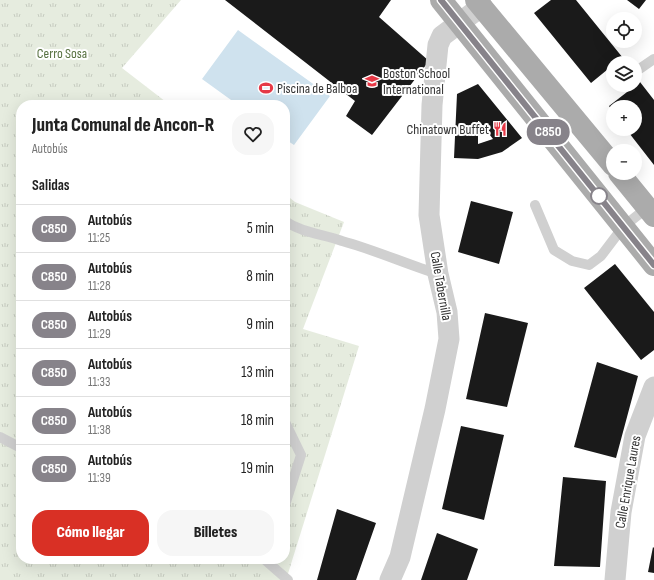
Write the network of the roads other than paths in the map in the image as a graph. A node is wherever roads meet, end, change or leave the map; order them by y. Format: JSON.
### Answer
{"nodes":[{"id":1,"x":441,"y":0,"type":"edge"},
{"id":2,"x":479,"y":3,"type":"edge"},
{"id":3,"x":460,"y":22,"type":"junction"},
{"id":4,"x":654,"y":59,"type":"edge"},
{"id":5,"x":642,"y":67,"type":"edge"},
{"id":6,"x":606,"y":157,"type":"edge"},
{"id":7,"x":625,"y":180,"type":"edge"},
{"id":8,"x":535,"y":205,"type":"dead end"},
{"id":9,"x":651,"y":212,"type":"edge"},
{"id":10,"x":290,"y":224,"type":"edge"},
{"id":11,"x":623,"y":226,"type":"junction"},
{"id":12,"x":654,"y":265,"type":"edge"},
{"id":13,"x":438,"y":274,"type":"junction"},
{"id":14,"x":654,"y":387,"type":"edge"},
{"id":15,"x":290,"y":432,"type":"edge"},
{"id":16,"x":0,"y":437,"type":"edge"},
{"id":17,"x":16,"y":445,"type":"edge"},
{"id":18,"x":290,"y":489,"type":"edge"},
{"id":19,"x":271,"y":564,"type":"edge"},
{"id":20,"x":288,"y":580,"type":"edge"},
{"id":21,"x":390,"y":580,"type":"edge"},
{"id":22,"x":615,"y":580,"type":"edge"}],
"edges":[{"from":1,"to":3,"type":"main road"},
{"from":2,"to":3,"type":"street","name":"Calle Tabernilla"},
{"from":2,"to":6,"type":"main road"},
{"from":3,"to":11,"type":"main road"},
{"from":3,"to":13,"type":"street","name":"Calle Tabernilla"},
{"from":4,"to":5,"type":"lane"},
{"from":7,"to":9,"type":"main road"},
{"from":8,"to":11,"type":"lane"},
{"from":9,"to":11,"type":"lane"},
{"from":10,"to":13,"type":"lane"},
{"from":11,"to":12,"type":"main road"},
{"from":13,"to":21,"type":"street","name":"Calle Tabernilla"},
{"from":14,"to":22,"type":"street","name":"Calle Enrique Laures"},
{"from":15,"to":18,"type":"lane"},
{"from":16,"to":17,"type":"lane"},
{"from":19,"to":20,"type":"lane"}]}
